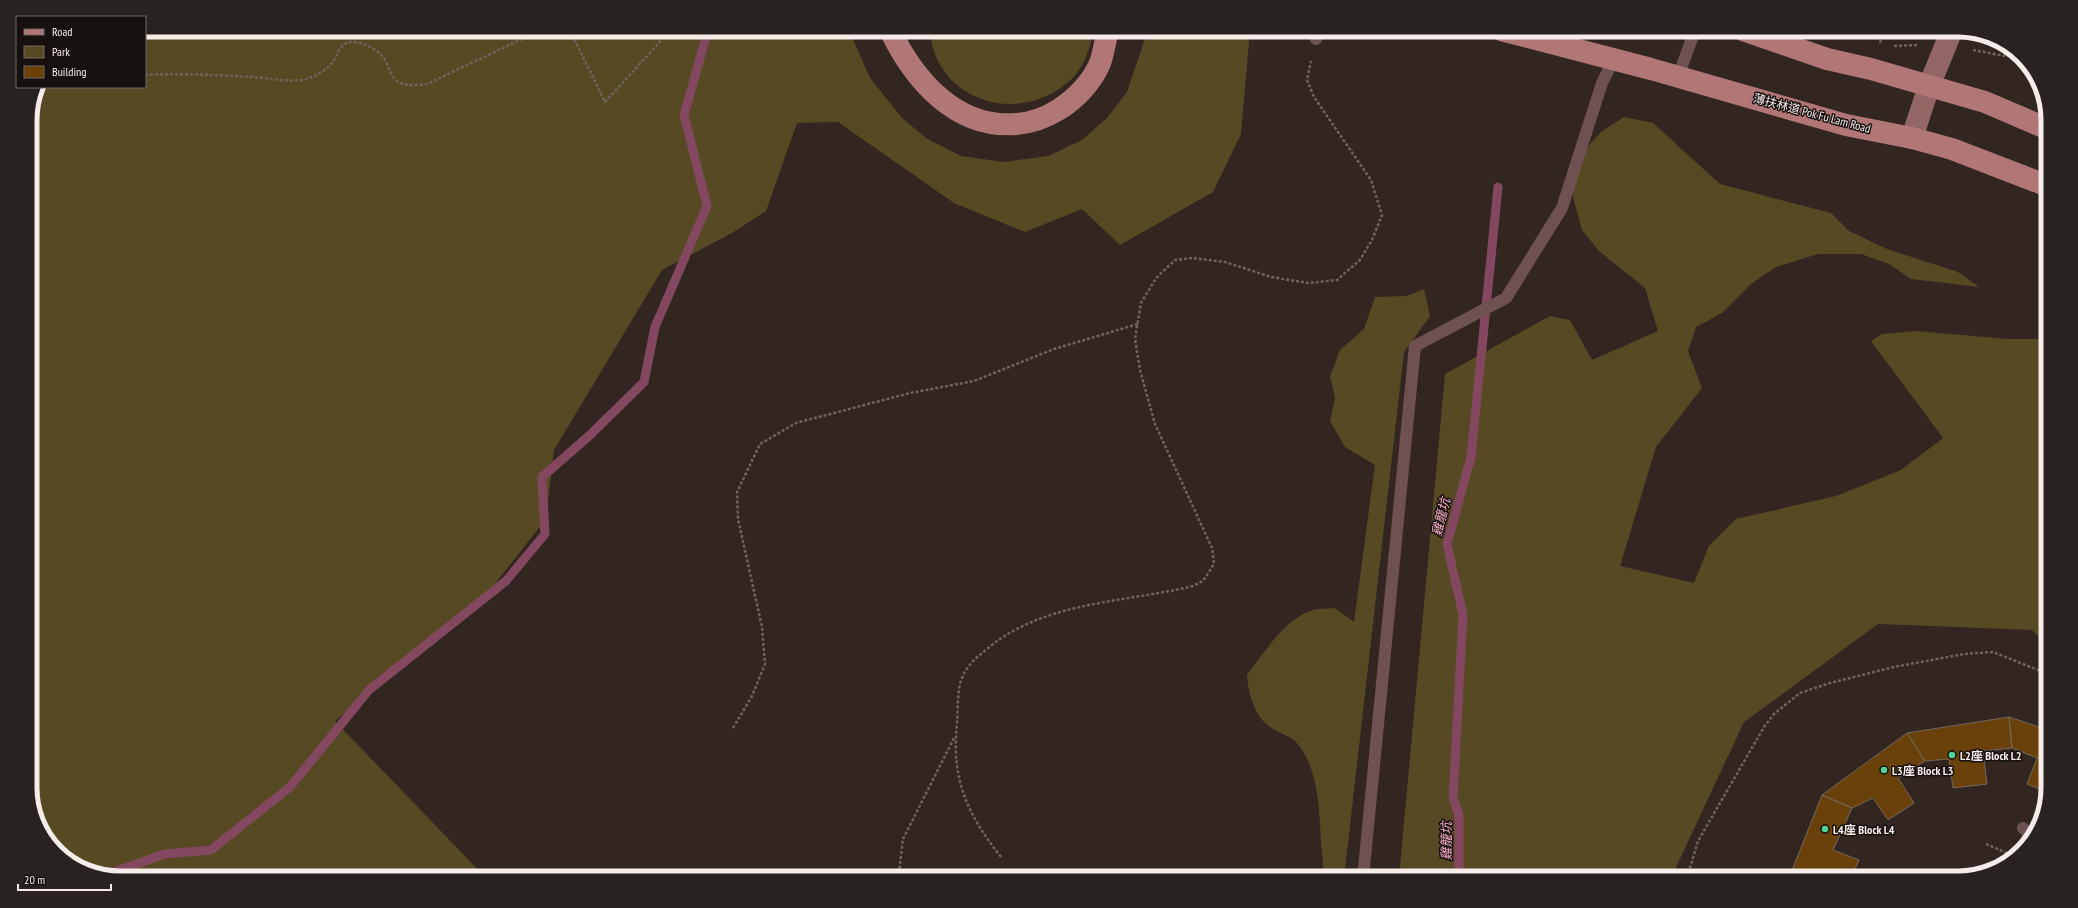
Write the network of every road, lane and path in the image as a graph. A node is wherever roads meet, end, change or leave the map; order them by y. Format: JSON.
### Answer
{"nodes":[{"id":1,"x":526,"y":37,"type":"edge"},
{"id":2,"x":573,"y":37,"type":"edge"},
{"id":3,"x":663,"y":37,"type":"edge"},
{"id":4,"x":894,"y":37,"type":"edge"},
{"id":5,"x":908,"y":37,"type":"edge"},
{"id":6,"x":1106,"y":37,"type":"edge"},
{"id":7,"x":1316,"y":37,"type":"edge"},
{"id":8,"x":1526,"y":37,"type":"edge"},
{"id":9,"x":1692,"y":37,"type":"edge"},
{"id":10,"x":1765,"y":37,"type":"edge"},
{"id":11,"x":1882,"y":37,"type":"edge"},
{"id":12,"x":1949,"y":37,"type":"edge"},
{"id":13,"x":1879,"y":46,"type":"dead end"},
{"id":14,"x":1614,"y":59,"type":"junction"},
{"id":15,"x":146,"y":75,"type":"edge"},
{"id":16,"x":1678,"y":77,"type":"junction"},
{"id":17,"x":927,"y":86,"type":"junction"},
{"id":18,"x":1929,"y":86,"type":"junction"},
{"id":19,"x":2041,"y":126,"type":"edge"},
{"id":20,"x":1912,"y":138,"type":"junction"},
{"id":21,"x":2041,"y":183,"type":"edge"},
{"id":22,"x":1138,"y":324,"type":"junction"},
{"id":23,"x":2041,"y":671,"type":"edge"},
{"id":24,"x":733,"y":728,"type":"dead end"},
{"id":25,"x":956,"y":736,"type":"junction"},
{"id":26,"x":1986,"y":844,"type":"dead end"},
{"id":27,"x":2008,"y":854,"type":"edge"},
{"id":28,"x":1001,"y":857,"type":"dead end"},
{"id":29,"x":899,"y":871,"type":"edge"},
{"id":30,"x":1364,"y":871,"type":"edge"},
{"id":31,"x":1689,"y":871,"type":"edge"}],
"edges":[{"from":1,"to":15,"type":"path"},
{"from":2,"to":3,"type":"path"},
{"from":4,"to":17,"type":"main road"},
{"from":5,"to":17,"type":"main road"},
{"from":6,"to":17,"type":"main road"},
{"from":7,"to":22,"type":"path"},
{"from":8,"to":14,"type":"main road","name":"薄扶林道 Pok Fu Lam Road"},
{"from":9,"to":16,"type":"lane"},
{"from":10,"to":18,"type":"main road"},
{"from":11,"to":13,"type":"path"},
{"from":12,"to":18,"type":"main road"},
{"from":14,"to":16,"type":"main road","name":"薄扶林道 Pok Fu Lam Road"},
{"from":14,"to":30,"type":"lane"},
{"from":16,"to":20,"type":"main road","name":"薄扶林道 Pok Fu Lam Road"},
{"from":18,"to":19,"type":"main road"},
{"from":18,"to":20,"type":"main road"},
{"from":20,"to":21,"type":"main road","name":"薄扶林道 Pok Fu Lam Road"},
{"from":22,"to":24,"type":"path"},
{"from":22,"to":25,"type":"path"},
{"from":23,"to":31,"type":"path"},
{"from":25,"to":28,"type":"path"},
{"from":25,"to":29,"type":"path"},
{"from":26,"to":27,"type":"path"}]}
